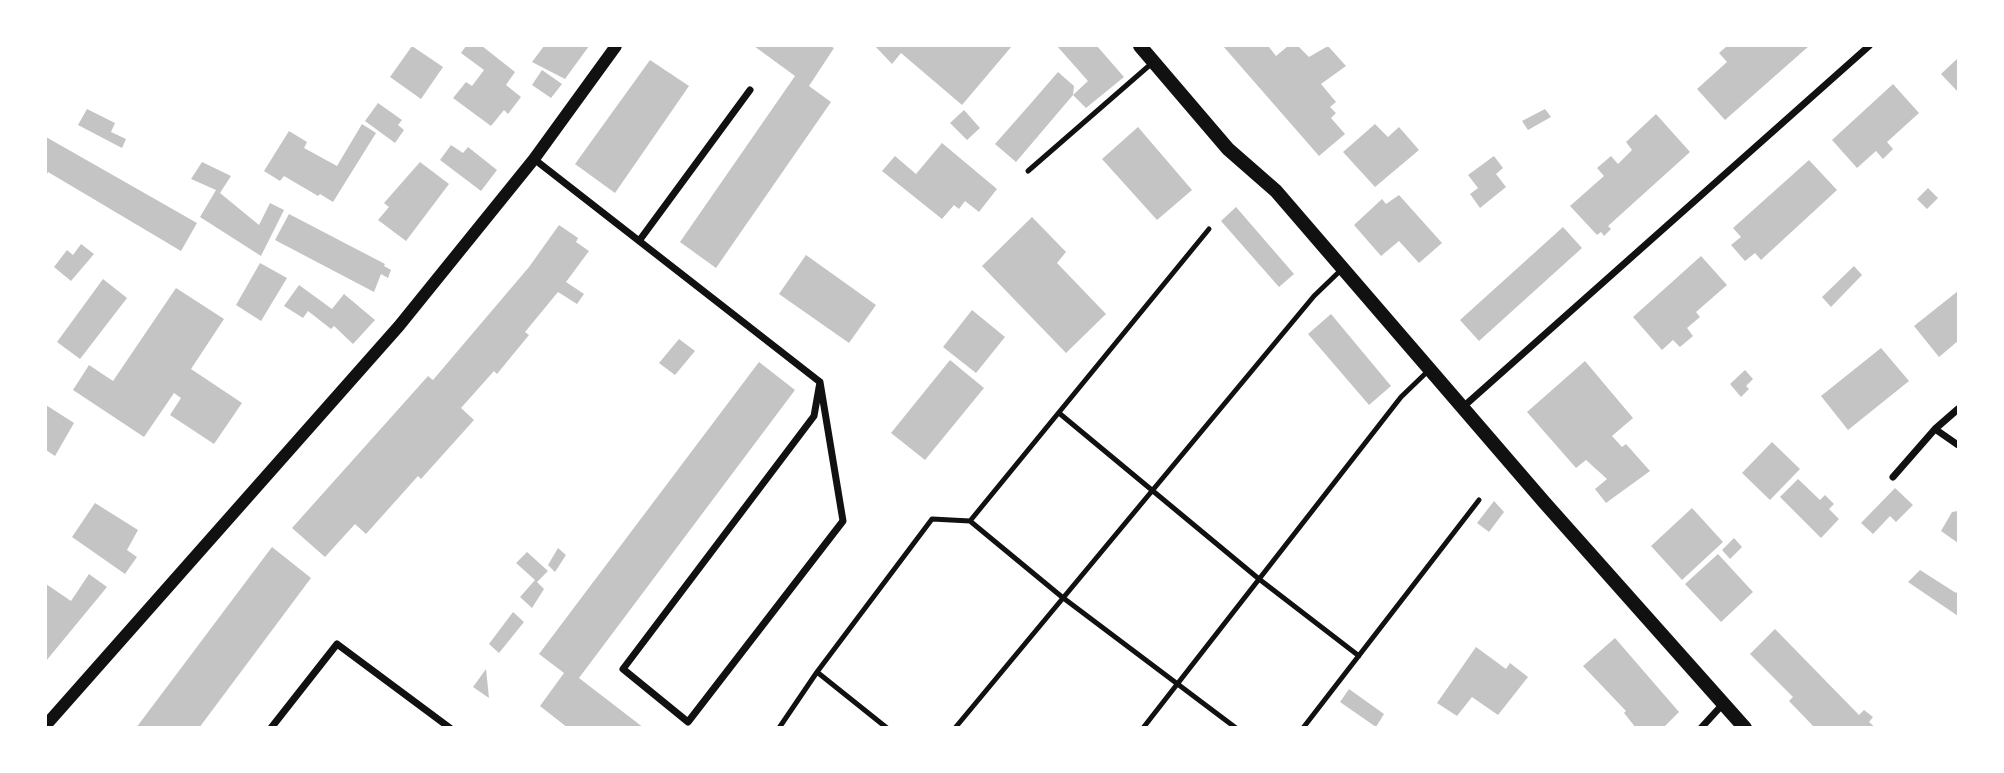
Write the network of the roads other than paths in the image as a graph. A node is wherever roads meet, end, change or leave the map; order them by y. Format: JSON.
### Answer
{"nodes":[{"id":1,"x":616,"y":46,"type":"edge"},
{"id":2,"x":1140,"y":46,"type":"edge"},
{"id":3,"x":1869,"y":46,"type":"edge"},
{"id":4,"x":1154,"y":62,"type":"junction"},
{"id":5,"x":750,"y":89,"type":"dead end"},
{"id":6,"x":534,"y":159,"type":"junction"},
{"id":7,"x":1028,"y":171,"type":"dead end"},
{"id":8,"x":1209,"y":229,"type":"dead end"},
{"id":9,"x":639,"y":241,"type":"junction"},
{"id":10,"x":1343,"y":268,"type":"junction"},
{"id":11,"x":1430,"y":369,"type":"junction"},
{"id":12,"x":820,"y":382,"type":"junction"},
{"id":13,"x":1463,"y":407,"type":"junction"},
{"id":14,"x":1958,"y":409,"type":"edge"},
{"id":15,"x":1059,"y":413,"type":"junction"},
{"id":16,"x":1935,"y":429,"type":"junction"},
{"id":17,"x":1958,"y":445,"type":"edge"},
{"id":18,"x":1893,"y":477,"type":"dead end"},
{"id":19,"x":1152,"y":490,"type":"junction"},
{"id":20,"x":1479,"y":500,"type":"dead end"},
{"id":21,"x":970,"y":521,"type":"junction"},
{"id":22,"x":1259,"y":579,"type":"junction"},
{"id":23,"x":1062,"y":597,"type":"junction"},
{"id":24,"x":1359,"y":656,"type":"junction"},
{"id":25,"x":817,"y":672,"type":"junction"},
{"id":26,"x":1177,"y":684,"type":"junction"},
{"id":27,"x":1724,"y":703,"type":"junction"},
{"id":28,"x":46,"y":725,"type":"edge"},
{"id":29,"x":271,"y":727,"type":"edge"},
{"id":30,"x":450,"y":727,"type":"edge"},
{"id":31,"x":779,"y":727,"type":"edge"},
{"id":32,"x":887,"y":727,"type":"edge"},
{"id":33,"x":955,"y":727,"type":"edge"},
{"id":34,"x":1143,"y":727,"type":"edge"},
{"id":35,"x":1236,"y":727,"type":"edge"},
{"id":36,"x":1303,"y":727,"type":"edge"},
{"id":37,"x":1701,"y":727,"type":"edge"},
{"id":38,"x":1745,"y":727,"type":"edge"}],
"edges":[{"from":1,"to":6,"type":"street"},
{"from":2,"to":4,"type":"main road"},
{"from":3,"to":13,"type":"street"},
{"from":4,"to":7,"type":"lane"},
{"from":4,"to":10,"type":"main road"},
{"from":5,"to":9,"type":"street"},
{"from":6,"to":9,"type":"street"},
{"from":6,"to":28,"type":"street"},
{"from":8,"to":15,"type":"lane"},
{"from":9,"to":12,"type":"street"},
{"from":10,"to":11,"type":"main road"},
{"from":10,"to":19,"type":"lane"},
{"from":11,"to":13,"type":"main road"},
{"from":11,"to":22,"type":"lane"},
{"from":12,"to":12,"type":"street"},
{"from":13,"to":27,"type":"main road"},
{"from":14,"to":16,"type":"street"},
{"from":15,"to":19,"type":"lane"},
{"from":15,"to":21,"type":"lane"},
{"from":16,"to":17,"type":"street"},
{"from":16,"to":18,"type":"street"},
{"from":19,"to":22,"type":"lane"},
{"from":19,"to":23,"type":"lane"},
{"from":20,"to":24,"type":"lane"},
{"from":21,"to":23,"type":"lane"},
{"from":21,"to":25,"type":"lane"},
{"from":22,"to":24,"type":"lane"},
{"from":22,"to":26,"type":"lane"},
{"from":23,"to":26,"type":"lane"},
{"from":23,"to":33,"type":"lane"},
{"from":24,"to":36,"type":"lane"},
{"from":25,"to":31,"type":"lane"},
{"from":25,"to":32,"type":"lane"},
{"from":26,"to":34,"type":"lane"},
{"from":26,"to":35,"type":"lane"},
{"from":27,"to":37,"type":"street"},
{"from":27,"to":38,"type":"main road"},
{"from":29,"to":30,"type":"street"}]}
